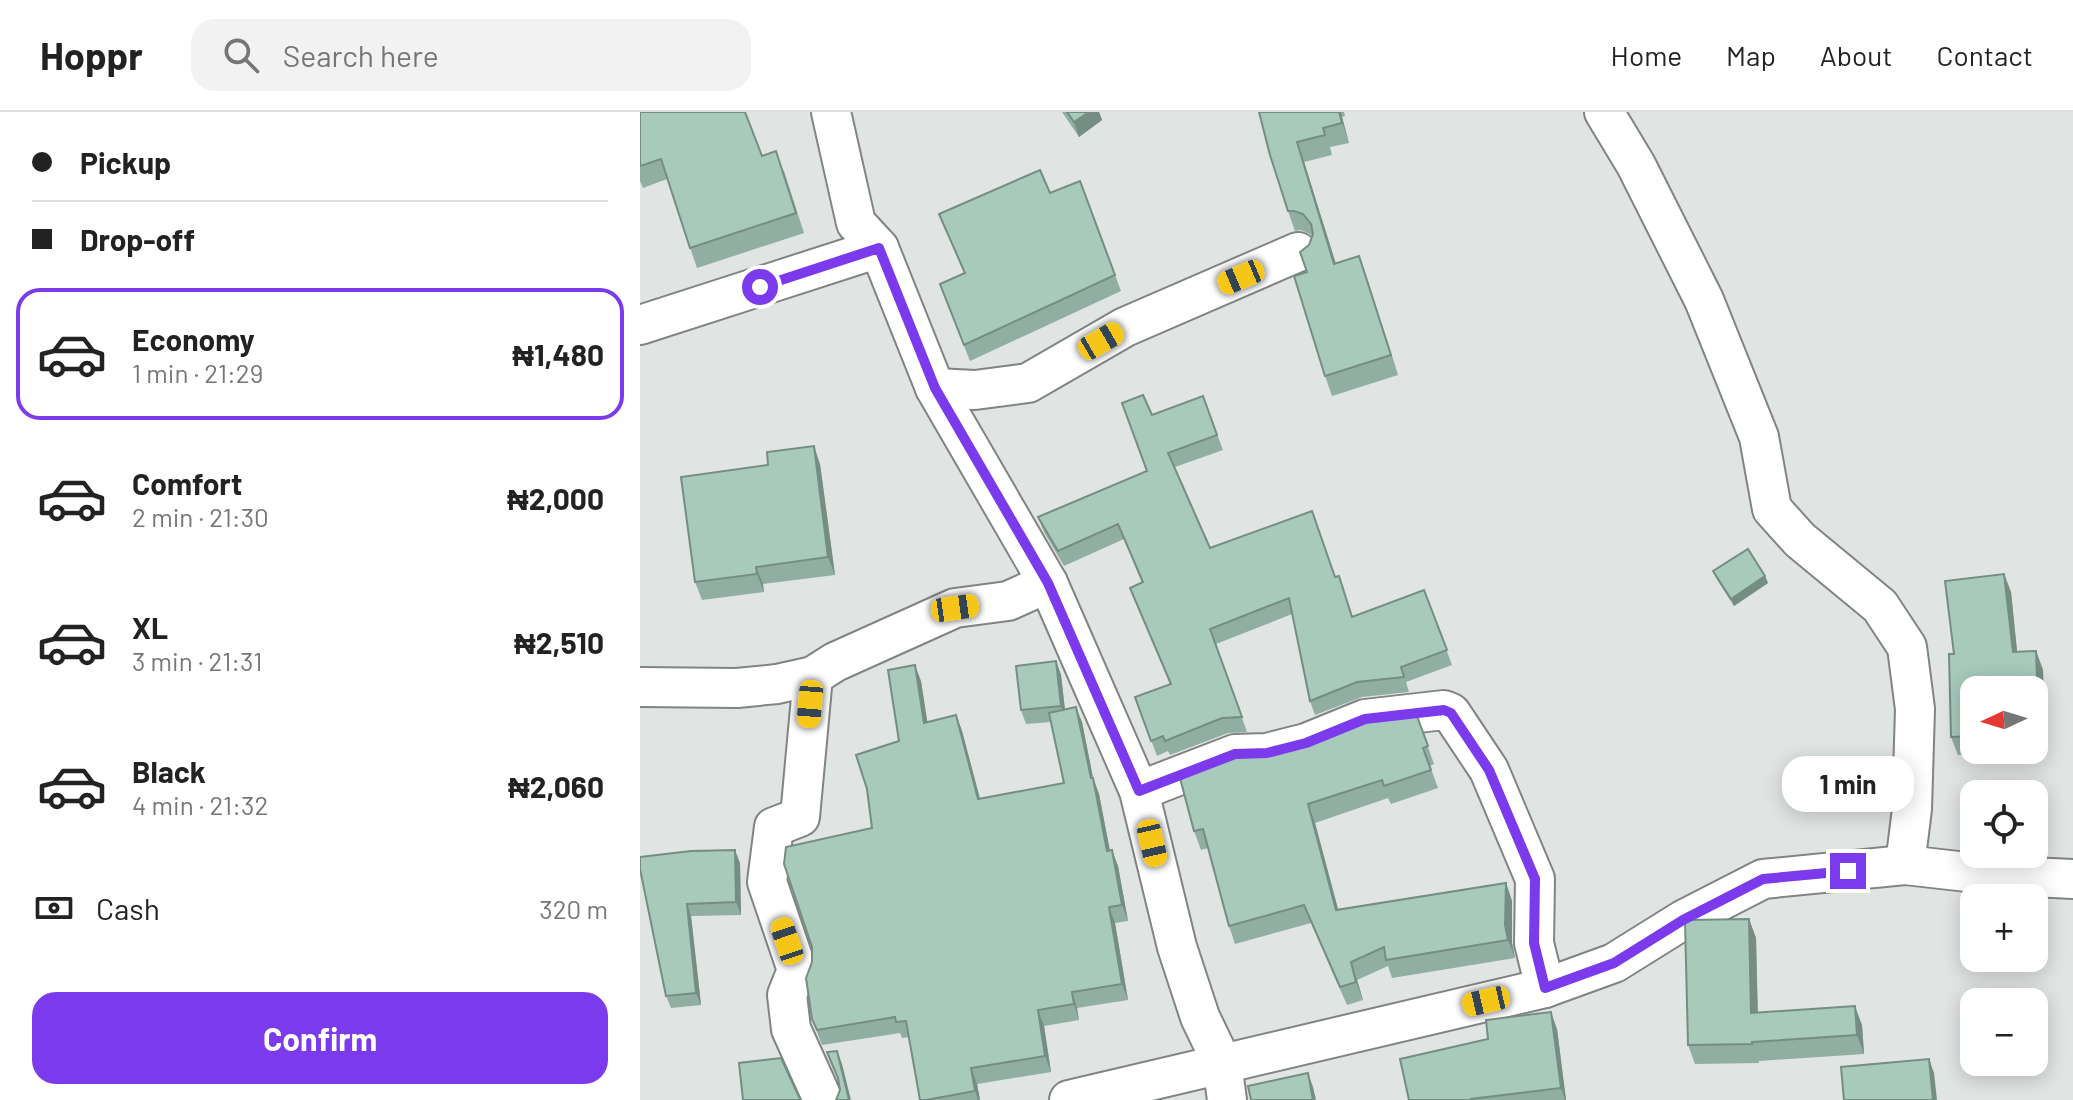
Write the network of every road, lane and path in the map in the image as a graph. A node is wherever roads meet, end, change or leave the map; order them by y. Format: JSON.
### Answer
{"nodes":[{"id":1,"x":831,"y":112,"type":"edge"},
{"id":2,"x":1604,"y":112,"type":"edge"},
{"id":3,"x":879,"y":248,"type":"junction"},
{"id":4,"x":1298,"y":252,"type":"edge"},
{"id":5,"x":640,"y":325,"type":"edge"},
{"id":6,"x":935,"y":388,"type":"junction"},
{"id":7,"x":1048,"y":583,"type":"junction"},
{"id":8,"x":813,"y":676,"type":"junction"},
{"id":9,"x":640,"y":687,"type":"edge"},
{"id":10,"x":1139,"y":791,"type":"junction"},
{"id":11,"x":1905,"y":865,"type":"junction"},
{"id":12,"x":2073,"y":879,"type":"edge"},
{"id":13,"x":1545,"y":988,"type":"junction"},
{"id":14,"x":1224,"y":1082,"type":"edge"},
{"id":15,"x":823,"y":1100,"type":"edge"},
{"id":16,"x":1069,"y":1100,"type":"edge"}],
"edges":[{"from":1,"to":3,"type":"street"},
{"from":2,"to":11,"type":"street"},
{"from":3,"to":5,"type":"street"},
{"from":3,"to":6,"type":"street"},
{"from":4,"to":6,"type":"street"},
{"from":6,"to":7,"type":"street"},
{"from":7,"to":8,"type":"street"},
{"from":7,"to":10,"type":"street"},
{"from":8,"to":9,"type":"street"},
{"from":8,"to":15,"type":"street"},
{"from":10,"to":13,"type":"street"},
{"from":10,"to":14,"type":"street"},
{"from":11,"to":12,"type":"street"},
{"from":11,"to":13,"type":"street"},
{"from":13,"to":14,"type":"street"},
{"from":14,"to":16,"type":"street"}]}
